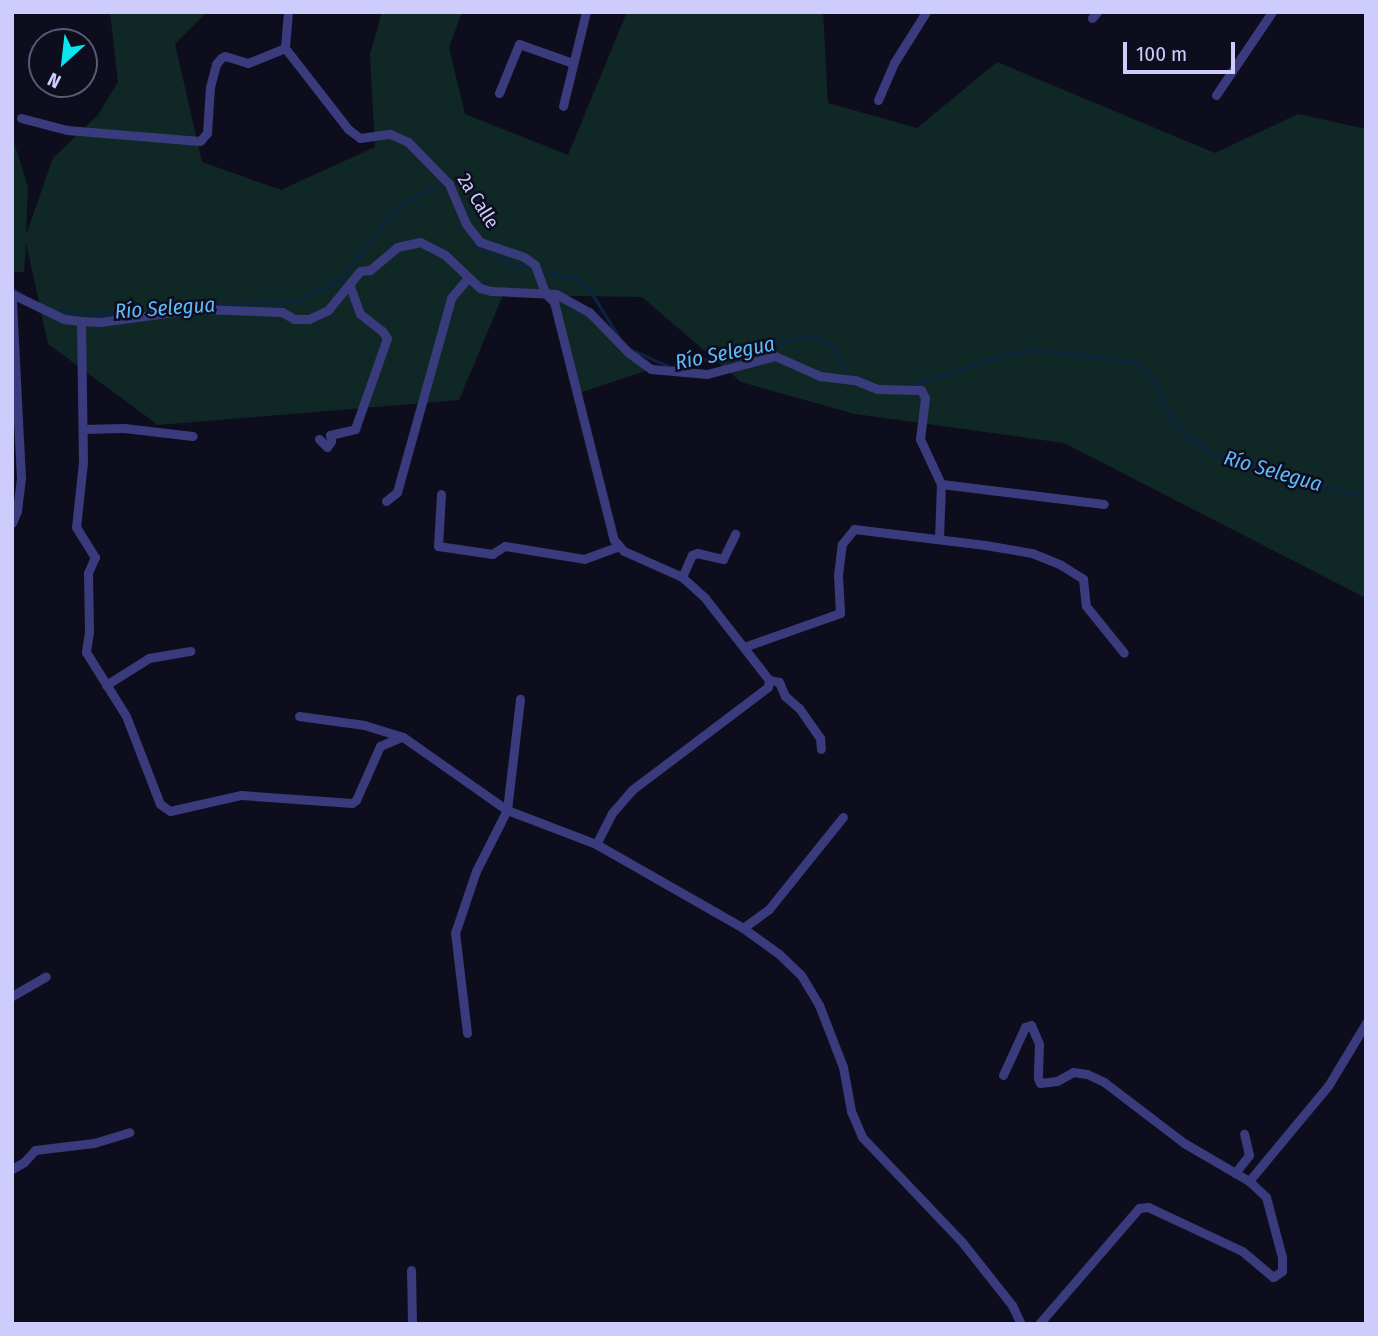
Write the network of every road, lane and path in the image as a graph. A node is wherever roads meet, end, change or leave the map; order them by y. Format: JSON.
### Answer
{"nodes":[{"id":1,"x":288,"y":12,"type":"edge"},
{"id":2,"x":586,"y":12,"type":"edge"},
{"id":3,"x":926,"y":12,"type":"edge"},
{"id":4,"x":1272,"y":12,"type":"edge"},
{"id":5,"x":285,"y":48,"type":"junction"},
{"id":6,"x":573,"y":63,"type":"junction"},
{"id":7,"x":499,"y":93,"type":"dead end"},
{"id":8,"x":1216,"y":95,"type":"dead end"},
{"id":9,"x":878,"y":100,"type":"dead end"},
{"id":10,"x":564,"y":106,"type":"dead end"},
{"id":11,"x":21,"y":118,"type":"dead end"},
{"id":12,"x":467,"y":279,"type":"junction"},
{"id":13,"x":350,"y":286,"type":"junction"},
{"id":14,"x":545,"y":293,"type":"junction"},
{"id":15,"x":12,"y":294,"type":"edge"},
{"id":16,"x":12,"y":301,"type":"edge"},
{"id":17,"x":80,"y":321,"type":"junction"},
{"id":18,"x":83,"y":429,"type":"junction"},
{"id":19,"x":193,"y":436,"type":"dead end"},
{"id":20,"x":319,"y":439,"type":"dead end"},
{"id":21,"x":941,"y":484,"type":"junction"},
{"id":22,"x":442,"y":495,"type":"dead end"},
{"id":23,"x":386,"y":501,"type":"dead end"},
{"id":24,"x":1104,"y":504,"type":"dead end"},
{"id":25,"x":12,"y":523,"type":"edge"},
{"id":26,"x":734,"y":534,"type":"dead end"},
{"id":27,"x":939,"y":539,"type":"junction"},
{"id":28,"x":619,"y":546,"type":"junction"},
{"id":29,"x":682,"y":577,"type":"junction"},
{"id":30,"x":744,"y":647,"type":"junction"},
{"id":31,"x":190,"y":650,"type":"dead end"},
{"id":32,"x":1124,"y":653,"type":"dead end"},
{"id":33,"x":769,"y":680,"type":"junction"},
{"id":34,"x":106,"y":685,"type":"junction"},
{"id":35,"x":520,"y":699,"type":"dead end"},
{"id":36,"x":299,"y":716,"type":"dead end"},
{"id":37,"x":403,"y":737,"type":"junction"},
{"id":38,"x":821,"y":750,"type":"dead end"},
{"id":39,"x":507,"y":810,"type":"junction"},
{"id":40,"x":843,"y":817,"type":"dead end"},
{"id":41,"x":596,"y":844,"type":"junction"},
{"id":42,"x":743,"y":928,"type":"junction"},
{"id":43,"x":46,"y":976,"type":"dead end"},
{"id":44,"x":12,"y":996,"type":"edge"},
{"id":45,"x":1366,"y":1023,"type":"edge"},
{"id":46,"x":467,"y":1033,"type":"dead end"},
{"id":47,"x":1003,"y":1075,"type":"dead end"},
{"id":48,"x":129,"y":1132,"type":"dead end"},
{"id":49,"x":1244,"y":1134,"type":"dead end"},
{"id":50,"x":12,"y":1169,"type":"edge"},
{"id":51,"x":1235,"y":1172,"type":"junction"},
{"id":52,"x":1250,"y":1181,"type":"junction"},
{"id":53,"x":411,"y":1270,"type":"dead end"},
{"id":54,"x":412,"y":1324,"type":"edge"},
{"id":55,"x":1021,"y":1324,"type":"edge"},
{"id":56,"x":1040,"y":1324,"type":"edge"}],
"edges":[{"from":1,"to":5,"type":"street"},
{"from":2,"to":6,"type":"street"},
{"from":3,"to":9,"type":"street"},
{"from":4,"to":8,"type":"street"},
{"from":5,"to":11,"type":"street"},
{"from":5,"to":14,"type":"street","name":"2a Calle"},
{"from":6,"to":7,"type":"street"},
{"from":6,"to":10,"type":"street"},
{"from":12,"to":13,"type":"street"},
{"from":12,"to":14,"type":"street"},
{"from":12,"to":23,"type":"street"},
{"from":13,"to":17,"type":"street"},
{"from":13,"to":20,"type":"street"},
{"from":14,"to":21,"type":"street"},
{"from":14,"to":28,"type":"street","name":"2a Calle"},
{"from":15,"to":17,"type":"street"},
{"from":16,"to":25,"type":"street"},
{"from":17,"to":18,"type":"street"},
{"from":18,"to":19,"type":"street"},
{"from":18,"to":34,"type":"street"},
{"from":21,"to":24,"type":"street"},
{"from":21,"to":27,"type":"street"},
{"from":22,"to":28,"type":"street"},
{"from":26,"to":29,"type":"street"},
{"from":27,"to":30,"type":"street"},
{"from":27,"to":32,"type":"street"},
{"from":28,"to":29,"type":"street"},
{"from":29,"to":30,"type":"street"},
{"from":30,"to":33,"type":"street"},
{"from":31,"to":34,"type":"street"},
{"from":33,"to":38,"type":"street"},
{"from":33,"to":41,"type":"street"},
{"from":34,"to":37,"type":"street"},
{"from":35,"to":39,"type":"street"},
{"from":36,"to":37,"type":"street"},
{"from":37,"to":39,"type":"street"},
{"from":39,"to":41,"type":"street"},
{"from":39,"to":46,"type":"street"},
{"from":40,"to":42,"type":"street"},
{"from":41,"to":42,"type":"street"},
{"from":42,"to":55,"type":"street"},
{"from":43,"to":44,"type":"street"},
{"from":45,"to":52,"type":"street"},
{"from":47,"to":51,"type":"street"},
{"from":48,"to":50,"type":"street"},
{"from":49,"to":51,"type":"street"},
{"from":51,"to":52,"type":"street"},
{"from":52,"to":56,"type":"street"},
{"from":53,"to":54,"type":"street"}]}
